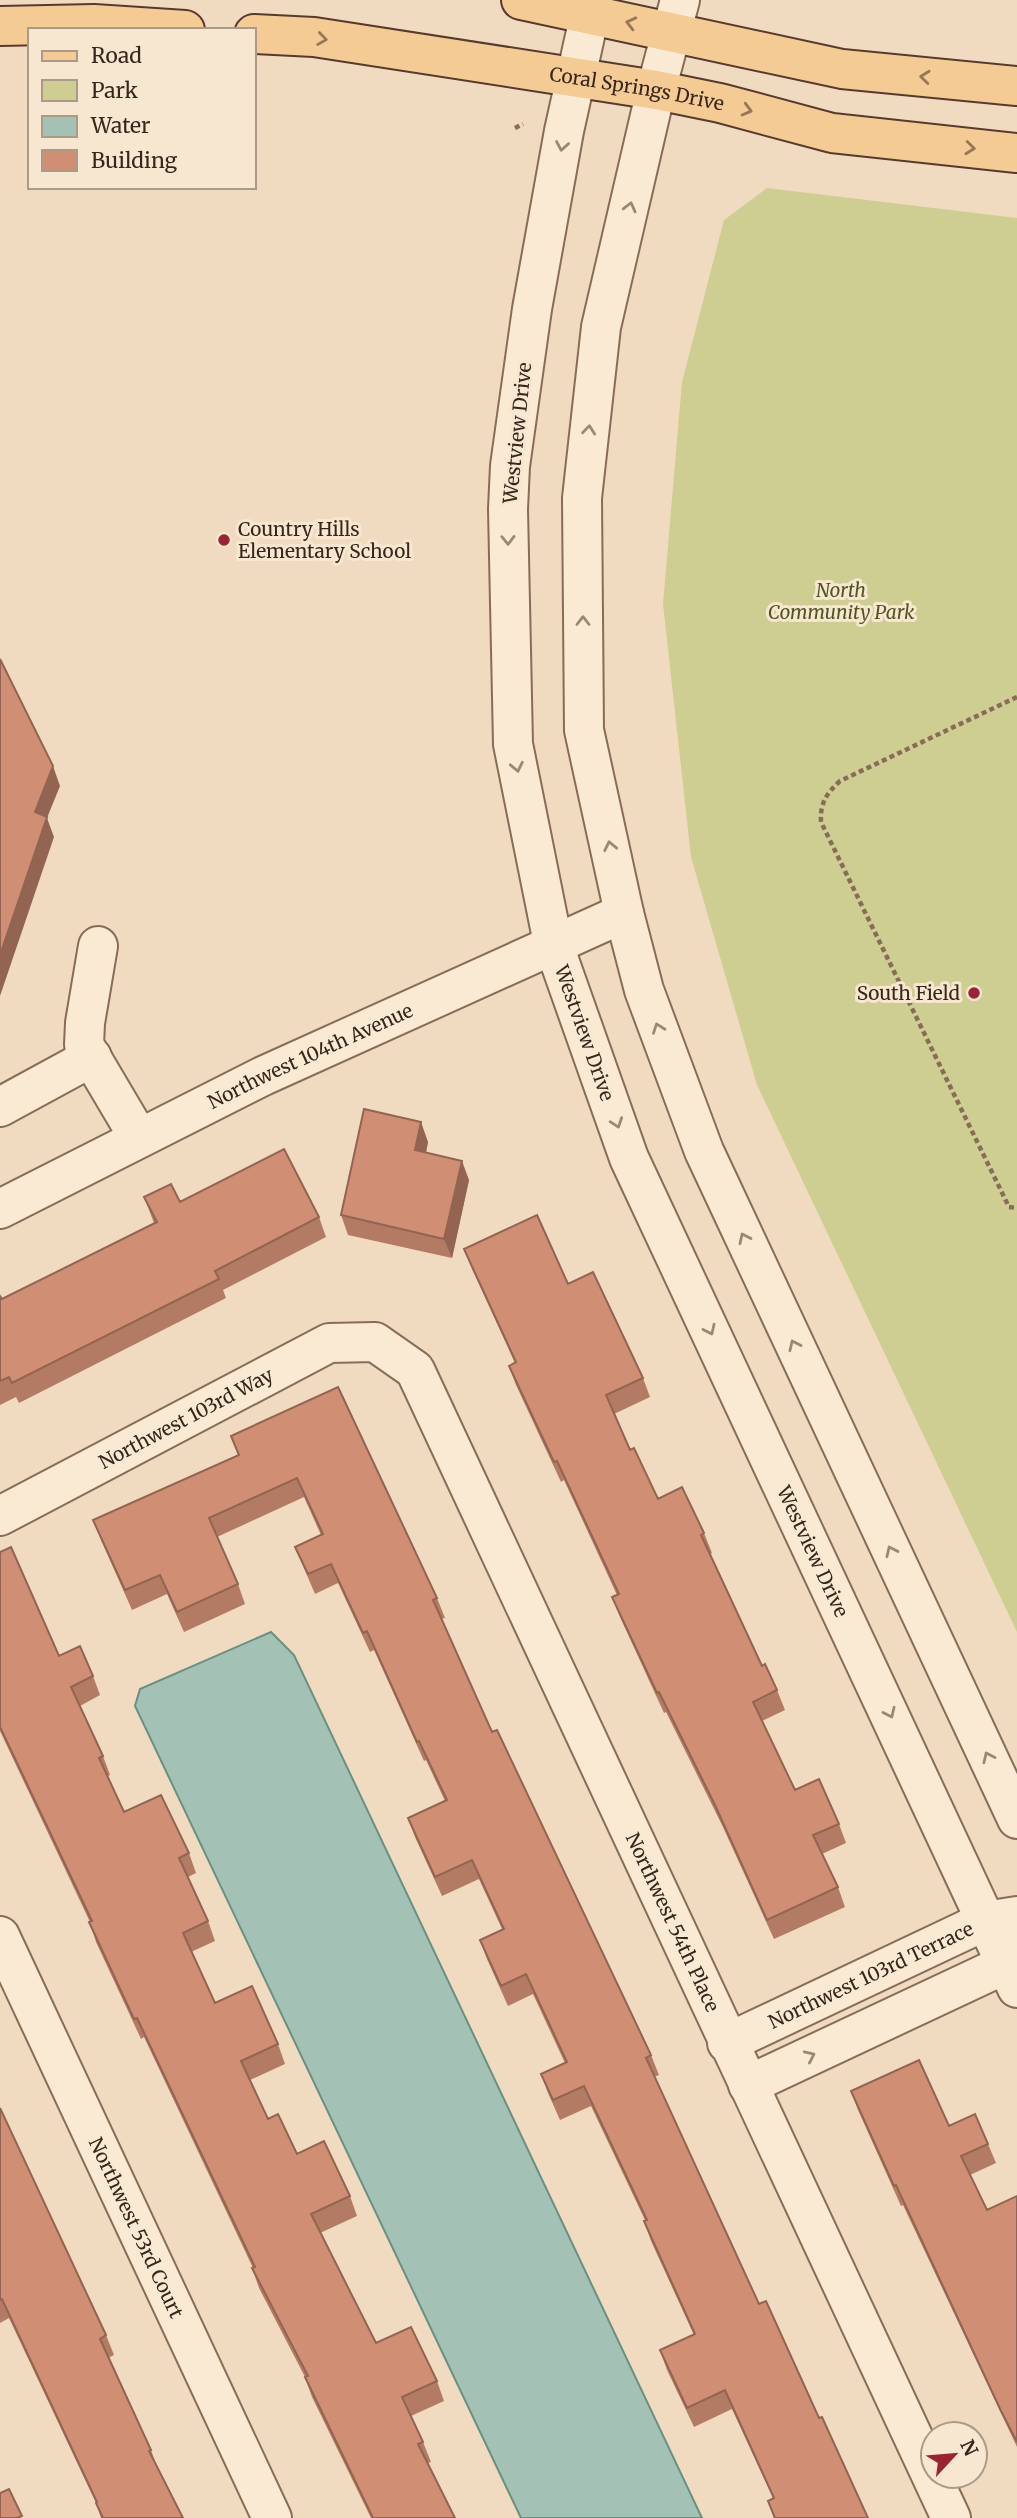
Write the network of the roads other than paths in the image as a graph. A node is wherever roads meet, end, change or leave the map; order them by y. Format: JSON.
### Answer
{"nodes":[{"id":1,"x":521,"y":0,"type":"edge"},
{"id":2,"x":592,"y":7,"type":"edge"},
{"id":3,"x":676,"y":17,"type":"edge"},
{"id":4,"x":0,"y":26,"type":"edge"},
{"id":5,"x":155,"y":28,"type":"edge"},
{"id":6,"x":256,"y":34,"type":"edge"},
{"id":7,"x":575,"y":79,"type":"junction"},
{"id":8,"x":1017,"y":86,"type":"edge"},
{"id":9,"x":656,"y":90,"type":"junction"},
{"id":10,"x":1017,"y":153,"type":"edge"},
{"id":11,"x":624,"y":913,"type":"junction"},
{"id":12,"x":554,"y":943,"type":"junction"},
{"id":13,"x":99,"y":946,"type":"dead end"},
{"id":14,"x":92,"y":1057,"type":"junction"},
{"id":15,"x":0,"y":1107,"type":"edge"},
{"id":16,"x":139,"y":1138,"type":"junction"},
{"id":17,"x":0,"y":1209,"type":"edge"},
{"id":18,"x":375,"y":1342,"type":"joint"},
{"id":19,"x":0,"y":1516,"type":"edge"},
{"id":20,"x":1017,"y":1819,"type":"edge"},
{"id":21,"x":1001,"y":1919,"type":"edge"},
{"id":22,"x":0,"y":1937,"type":"edge"},
{"id":23,"x":1013,"y":1968,"type":"edge"},
{"id":24,"x":727,"y":2043,"type":"junction"},
{"id":25,"x":748,"y":2085,"type":"junction"},
{"id":26,"x":272,"y":2518,"type":"edge"},
{"id":27,"x":951,"y":2518,"type":"edge"}],
"edges":[{"from":1,"to":2,"type":"main road"},
{"from":3,"to":2,"type":"main road","one_way":true},
{"from":2,"to":7,"type":"street","name":"Westview Drive"},
{"from":8,"to":3,"type":"main road","one_way":true},
{"from":3,"to":9,"type":"street"},
{"from":4,"to":5,"type":"main road"},
{"from":6,"to":7,"type":"main road","name":"Coral Springs Drive","one_way":true},
{"from":7,"to":9,"type":"main road","name":"Coral Springs Drive"},
{"from":7,"to":12,"type":"street","name":"Westview Drive","one_way":true},
{"from":9,"to":10,"type":"main road","name":"Coral Springs Drive","one_way":true},
{"from":11,"to":9,"type":"street","one_way":true},
{"from":11,"to":12,"type":"street","name":"Northwest 104th Avenue"},
{"from":20,"to":11,"type":"street","one_way":true},
{"from":12,"to":16,"type":"street","name":"Northwest 104th Avenue"},
{"from":12,"to":21,"type":"street","name":"Westview Drive","one_way":true},
{"from":13,"to":14,"type":"street"},
{"from":14,"to":15,"type":"street"},
{"from":14,"to":16,"type":"street"},
{"from":16,"to":17,"type":"street","name":"Northwest 104th Avenue"},
{"from":18,"to":19,"type":"street","name":"Northwest 103rd Way"},
{"from":18,"to":24,"type":"street","name":"Northwest 54th Place"},
{"from":21,"to":23,"type":"street","name":"Westview Drive"},
{"from":21,"to":24,"type":"street","name":"Northwest 103rd Terrace"},
{"from":22,"to":26,"type":"street","name":"Northwest 53rd Court"},
{"from":25,"to":23,"type":"street","one_way":true},
{"from":24,"to":25,"type":"street","name":"Northwest 54th Place"},
{"from":25,"to":27,"type":"street","name":"Northwest 54th Place"}]}
